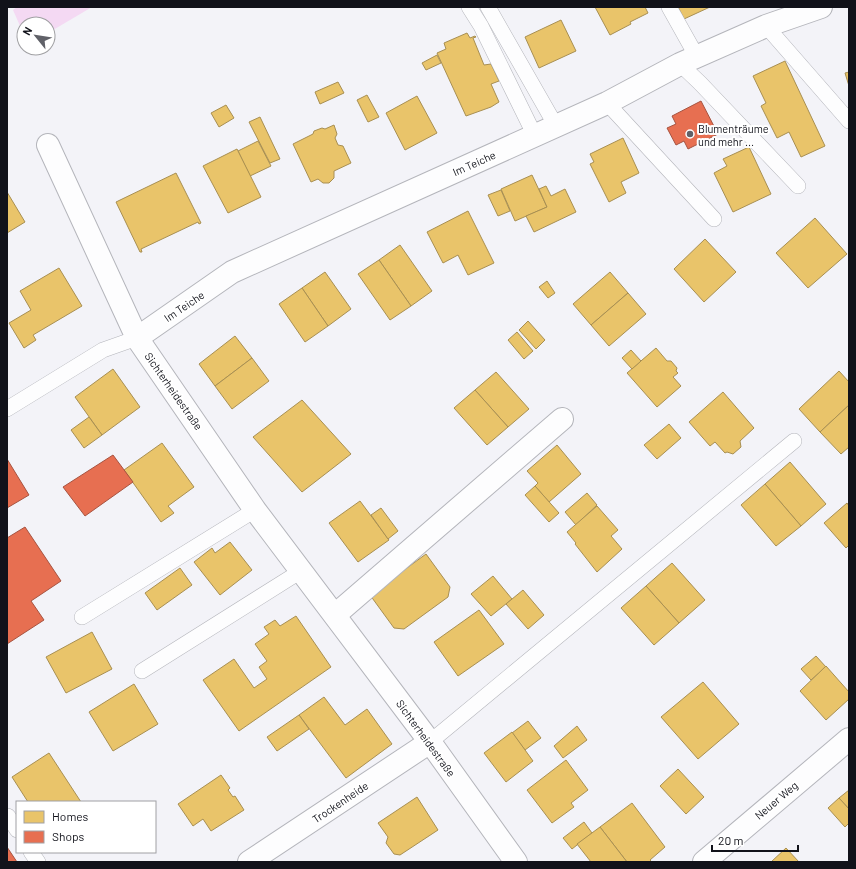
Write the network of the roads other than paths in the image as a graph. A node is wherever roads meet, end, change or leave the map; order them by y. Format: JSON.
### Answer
{"nodes":[{"id":1,"x":469,"y":7,"type":"edge"},
{"id":2,"x":488,"y":7,"type":"edge"},
{"id":3,"x":669,"y":7,"type":"edge"},
{"id":4,"x":821,"y":7,"type":"edge"},
{"id":5,"x":766,"y":26,"type":"junction"},
{"id":6,"x":689,"y":61,"type":"junction"},
{"id":7,"x":607,"y":103,"type":"junction"},
{"id":8,"x":849,"y":121,"type":"edge"},
{"id":9,"x":556,"y":126,"type":"junction"},
{"id":10,"x":535,"y":136,"type":"junction"},
{"id":11,"x":48,"y":145,"type":"dead end"},
{"id":12,"x":798,"y":186,"type":"dead end"},
{"id":13,"x":714,"y":219,"type":"dead end"},
{"id":14,"x":137,"y":338,"type":"junction"},
{"id":15,"x":7,"y":409,"type":"edge"},
{"id":16,"x":562,"y":419,"type":"dead end"},
{"id":17,"x":794,"y":441,"type":"dead end"},
{"id":18,"x":255,"y":510,"type":"junction"},
{"id":19,"x":302,"y":571,"type":"junction"},
{"id":20,"x":335,"y":615,"type":"junction"},
{"id":21,"x":82,"y":616,"type":"dead end"},
{"id":22,"x":142,"y":671,"type":"dead end"},
{"id":23,"x":849,"y":739,"type":"edge"},
{"id":24,"x":430,"y":742,"type":"junction"},
{"id":25,"x":8,"y":816,"type":"edge"},
{"id":26,"x":16,"y":828,"type":"edge"},
{"id":27,"x":32,"y":853,"type":"edge"},
{"id":28,"x":38,"y":862,"type":"edge"},
{"id":29,"x":249,"y":862,"type":"edge"},
{"id":30,"x":516,"y":862,"type":"edge"},
{"id":31,"x":704,"y":862,"type":"edge"}],
"edges":[{"from":1,"to":10,"type":"lane"},
{"from":2,"to":9,"type":"lane"},
{"from":3,"to":6,"type":"lane"},
{"from":4,"to":5,"type":"street","name":"Im Teiche"},
{"from":5,"to":6,"type":"street","name":"Im Teiche"},
{"from":5,"to":8,"type":"lane"},
{"from":6,"to":7,"type":"street","name":"Im Teiche"},
{"from":6,"to":12,"type":"lane"},
{"from":7,"to":9,"type":"street","name":"Im Teiche"},
{"from":7,"to":13,"type":"lane"},
{"from":9,"to":10,"type":"street","name":"Im Teiche"},
{"from":10,"to":14,"type":"street","name":"Im Teiche"},
{"from":11,"to":14,"type":"street","name":"Sichterheidestraße"},
{"from":14,"to":15,"type":"lane"},
{"from":14,"to":18,"type":"street","name":"Sichterheidestraße"},
{"from":16,"to":20,"type":"street"},
{"from":17,"to":24,"type":"lane"},
{"from":18,"to":19,"type":"street","name":"Sichterheidestraße"},
{"from":18,"to":21,"type":"lane"},
{"from":19,"to":20,"type":"street","name":"Sichterheidestraße"},
{"from":19,"to":22,"type":"lane"},
{"from":20,"to":24,"type":"street","name":"Sichterheidestraße"},
{"from":23,"to":31,"type":"street","name":"Neuer Weg"},
{"from":24,"to":29,"type":"street","name":"Trockenheide"},
{"from":24,"to":30,"type":"street","name":"Sichterheidestraße"},
{"from":25,"to":26,"type":"lane"},
{"from":27,"to":28,"type":"lane"}]}
